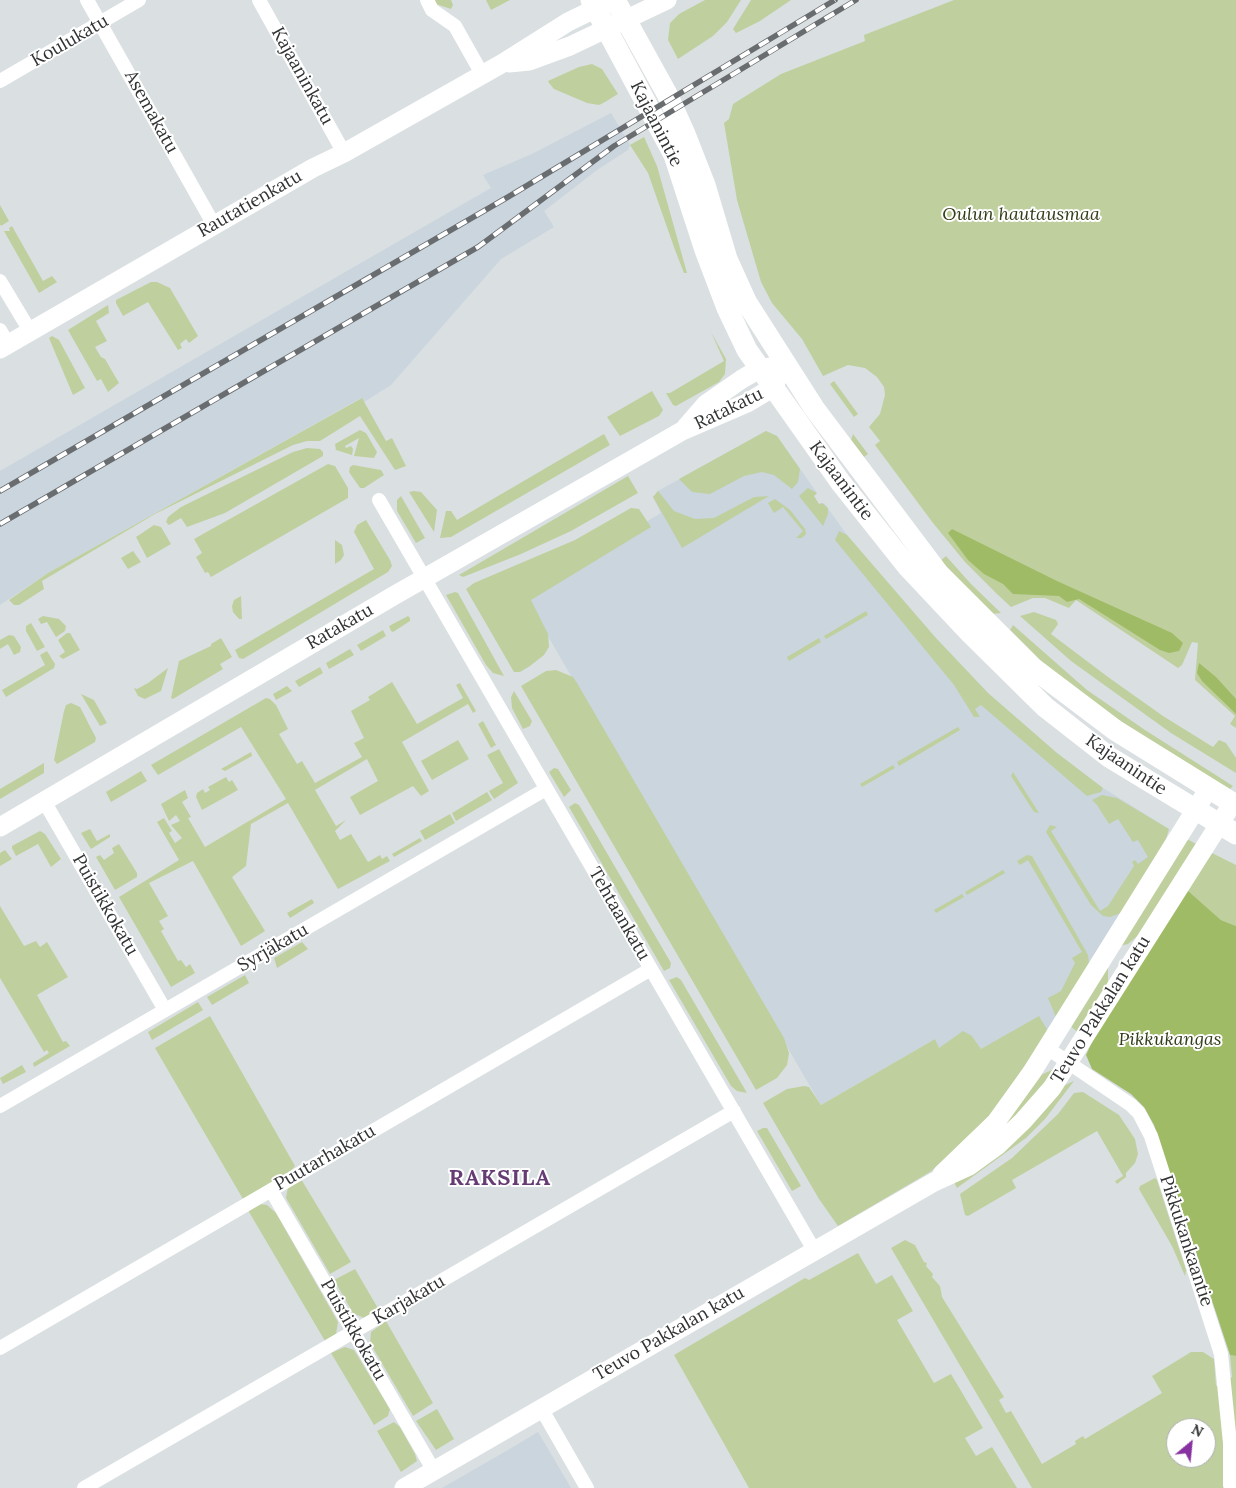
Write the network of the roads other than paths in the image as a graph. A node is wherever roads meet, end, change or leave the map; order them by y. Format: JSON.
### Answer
{"nodes":[{"id":1,"x":87,"y":0,"type":"edge"},
{"id":2,"x":139,"y":0,"type":"edge"},
{"id":3,"x":259,"y":0,"type":"edge"},
{"id":4,"x":427,"y":0,"type":"edge"},
{"id":5,"x":667,"y":0,"type":"edge"},
{"id":6,"x":604,"y":2,"type":"edge"},
{"id":7,"x":626,"y":20,"type":"junction"},
{"id":8,"x":101,"y":22,"type":"junction"},
{"id":9,"x":606,"y":30,"type":"junction"},
{"id":10,"x":503,"y":63,"type":"junction"},
{"id":11,"x":482,"y":74,"type":"junction"},
{"id":12,"x":0,"y":81,"type":"edge"},
{"id":13,"x":344,"y":153,"type":"junction"},
{"id":14,"x":214,"y":224,"type":"junction"},
{"id":15,"x":0,"y":281,"type":"edge"},
{"id":16,"x":30,"y":331,"type":"junction"},
{"id":17,"x":3,"y":341,"type":"edge"},
{"id":18,"x":785,"y":365,"type":"junction"},
{"id":19,"x":759,"y":368,"type":"junction"},
{"id":20,"x":772,"y":388,"type":"junction"},
{"id":21,"x":682,"y":431,"type":"junction"},
{"id":22,"x":379,"y":500,"type":"dead end"},
{"id":23,"x":424,"y":579,"type":"junction"},
{"id":24,"x":1208,"y":788,"type":"junction"},
{"id":25,"x":546,"y":789,"type":"junction"},
{"id":26,"x":44,"y":801,"type":"junction"},
{"id":27,"x":1234,"y":804,"type":"edge"},
{"id":28,"x":1195,"y":810,"type":"junction"},
{"id":29,"x":0,"y":827,"type":"edge"},
{"id":30,"x":1227,"y":830,"type":"edge"},
{"id":31,"x":650,"y":969,"type":"junction"},
{"id":32,"x":165,"y":1010,"type":"junction"},
{"id":33,"x":1047,"y":1048,"type":"junction"},
{"id":34,"x":1069,"y":1063,"type":"junction"},
{"id":35,"x":0,"y":1106,"type":"edge"},
{"id":36,"x":734,"y":1111,"type":"junction"},
{"id":37,"x":934,"y":1182,"type":"junction"},
{"id":38,"x":271,"y":1190,"type":"junction"},
{"id":39,"x":814,"y":1250,"type":"junction"},
{"id":40,"x":354,"y":1332,"type":"junction"},
{"id":41,"x":0,"y":1348,"type":"edge"},
{"id":42,"x":541,"y":1408,"type":"junction"},
{"id":43,"x":434,"y":1470,"type":"junction"},
{"id":44,"x":1230,"y":1485,"type":"dead end"},
{"id":45,"x":84,"y":1488,"type":"edge"},
{"id":46,"x":404,"y":1488,"type":"edge"},
{"id":47,"x":587,"y":1488,"type":"edge"}],
"edges":[{"from":1,"to":8,"type":"street","name":"Asemakatu"},
{"from":2,"to":8,"type":"street","name":"Koulukatu"},
{"from":3,"to":13,"type":"street","name":"Kajaaninkatu"},
{"from":4,"to":11,"type":"street"},
{"from":5,"to":7,"type":"street","name":"Rautatienkatu"},
{"from":6,"to":7,"type":"main road","name":"Kajaanintie"},
{"from":6,"to":9,"type":"main road","name":"Kajaanintie"},
{"from":6,"to":10,"type":"street","name":"Rautatienkatu"},
{"from":7,"to":9,"type":"street","name":"Rautatienkatu"},
{"from":7,"to":18,"type":"main road","name":"Kajaanintie"},
{"from":8,"to":12,"type":"street","name":"Koulukatu"},
{"from":8,"to":14,"type":"street","name":"Asemakatu"},
{"from":9,"to":10,"type":"street","name":"Rautatienkatu"},
{"from":9,"to":19,"type":"main road","name":"Kajaanintie"},
{"from":10,"to":11,"type":"street","name":"Rautatienkatu"},
{"from":11,"to":13,"type":"street","name":"Rautatienkatu"},
{"from":13,"to":14,"type":"street","name":"Rautatienkatu"},
{"from":14,"to":16,"type":"street","name":"Rautatienkatu"},
{"from":15,"to":16,"type":"street"},
{"from":16,"to":17,"type":"street","name":"Rautatienkatu"},
{"from":18,"to":19,"type":"street","name":"Ratakatu"},
{"from":18,"to":20,"type":"street","name":"Ratakatu"},
{"from":18,"to":24,"type":"main road","name":"Kajaanintie"},
{"from":19,"to":20,"type":"main road","name":"Kajaanintie"},
{"from":19,"to":21,"type":"street","name":"Ratakatu"},
{"from":20,"to":21,"type":"street","name":"Ratakatu"},
{"from":20,"to":28,"type":"main road","name":"Kajaanintie"},
{"from":21,"to":23,"type":"street","name":"Ratakatu"},
{"from":22,"to":23,"type":"street","name":"Tehtaankatu"},
{"from":23,"to":25,"type":"street","name":"Tehtaankatu"},
{"from":23,"to":26,"type":"street","name":"Ratakatu"},
{"from":24,"to":27,"type":"main road","name":"Kajaanintie"},
{"from":24,"to":28,"type":"street","name":"Teuvo Pakkalan katu"},
{"from":25,"to":31,"type":"street","name":"Tehtaankatu"},
{"from":25,"to":32,"type":"street","name":"Syrjäkatu"},
{"from":26,"to":29,"type":"street","name":"Ratakatu"},
{"from":26,"to":32,"type":"street","name":"Puistikkokatu"},
{"from":27,"to":30,"type":"street","name":"Teuvo Pakkalan katu"},
{"from":28,"to":30,"type":"main road","name":"Kajaanintie"},
{"from":28,"to":33,"type":"street","name":"Teuvo Pakkalan katu"},
{"from":30,"to":34,"type":"street","name":"Teuvo Pakkalan katu"},
{"from":31,"to":36,"type":"street","name":"Tehtaankatu"},
{"from":31,"to":38,"type":"street","name":"Puutarhakatu"},
{"from":32,"to":35,"type":"street","name":"Syrjäkatu"},
{"from":33,"to":34,"type":"street","name":"Pikkukankaantie"},
{"from":33,"to":37,"type":"street","name":"Teuvo Pakkalan katu"},
{"from":34,"to":37,"type":"street","name":"Teuvo Pakkalan katu"},
{"from":34,"to":44,"type":"street","name":"Pikkukankaantie"},
{"from":36,"to":39,"type":"street","name":"Tehtaankatu"},
{"from":36,"to":40,"type":"street","name":"Karjakatu"},
{"from":37,"to":39,"type":"street","name":"Teuvo Pakkalan katu"},
{"from":38,"to":40,"type":"street","name":"Puistikkokatu"},
{"from":38,"to":41,"type":"street","name":"Puutarhakatu"},
{"from":39,"to":42,"type":"street","name":"Teuvo Pakkalan katu"},
{"from":40,"to":43,"type":"street","name":"Puistikkokatu"},
{"from":40,"to":45,"type":"street","name":"Karjakatu"},
{"from":42,"to":43,"type":"street","name":"Teuvo Pakkalan katu"},
{"from":42,"to":47,"type":"street"},
{"from":43,"to":46,"type":"street","name":"Teuvo Pakkalan katu"}]}
